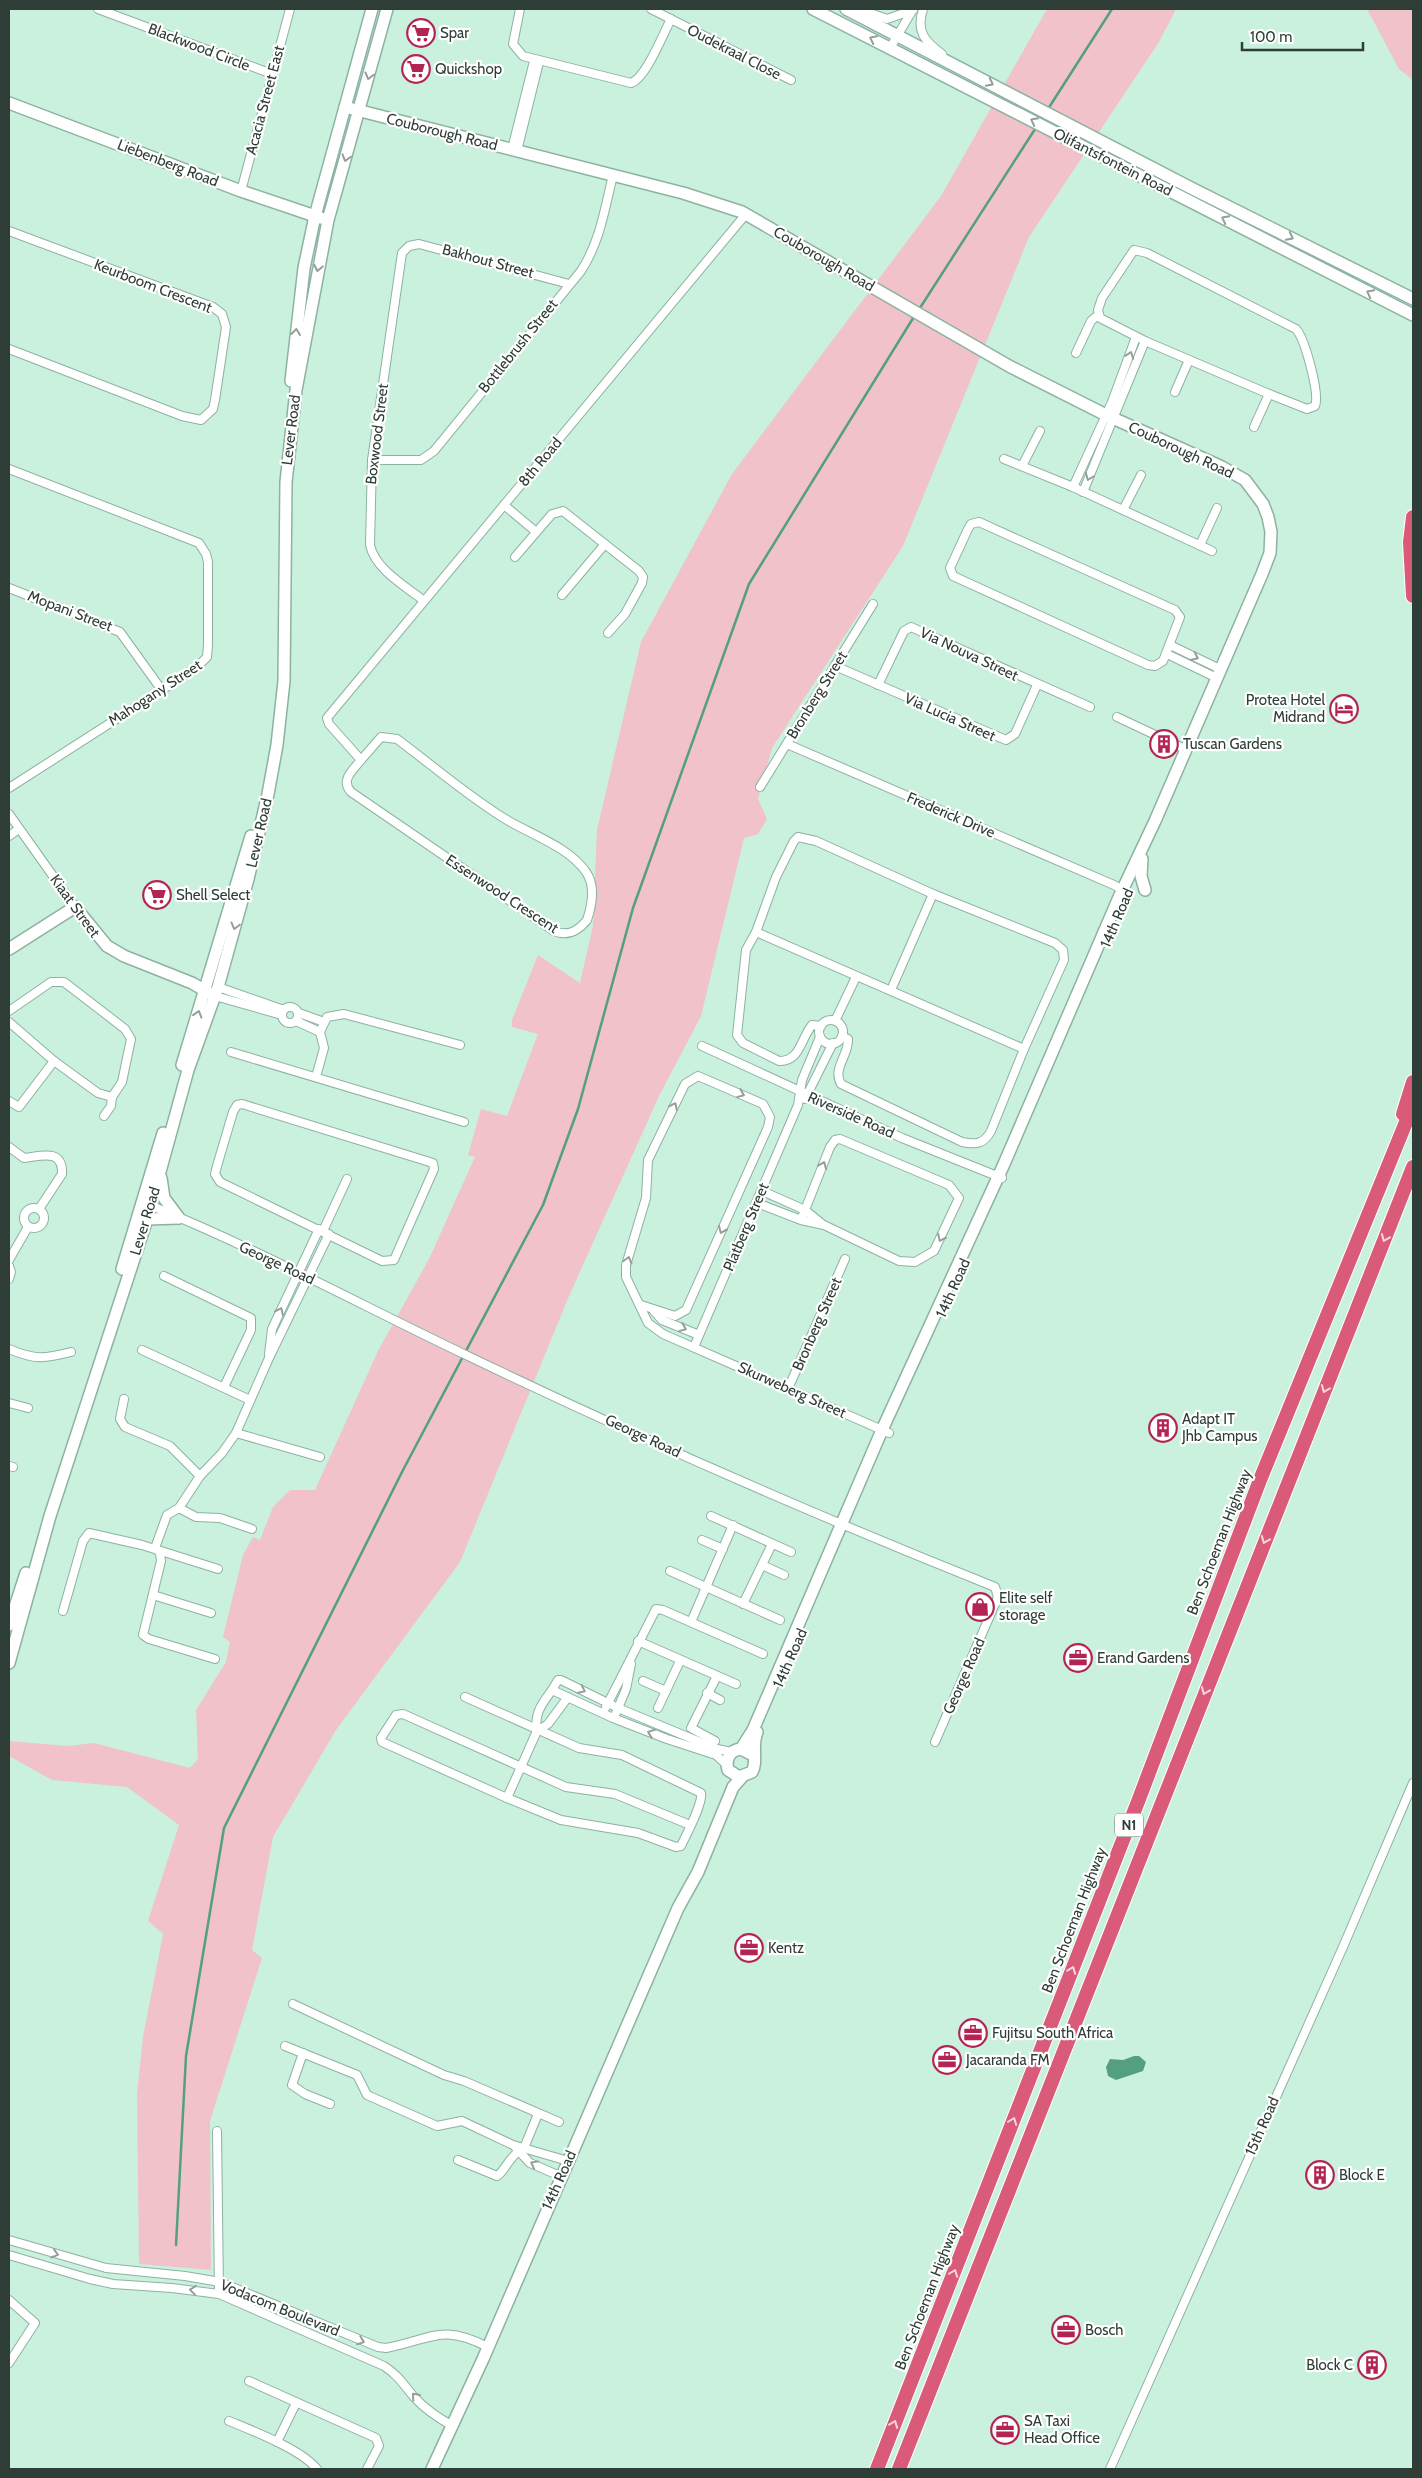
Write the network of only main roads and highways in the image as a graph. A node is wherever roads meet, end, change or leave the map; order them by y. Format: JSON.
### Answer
{"nodes":[{"id":1,"x":372,"y":9,"type":"edge"},
{"id":2,"x":387,"y":9,"type":"edge"},
{"id":3,"x":813,"y":9,"type":"edge"},
{"id":4,"x":846,"y":9,"type":"edge"},
{"id":5,"x":9,"y":103,"type":"edge"},
{"id":6,"x":345,"y":107,"type":"junction"},
{"id":7,"x":360,"y":111,"type":"junction"},
{"id":8,"x":315,"y":216,"type":"junction"},
{"id":9,"x":328,"y":220,"type":"junction"},
{"id":10,"x":1413,"y":299,"type":"edge"},
{"id":11,"x":1413,"y":315,"type":"edge"},
{"id":12,"x":1263,"y":504,"type":"joint"},
{"id":13,"x":1413,"y":517,"type":"edge"},
{"id":14,"x":1413,"y":596,"type":"edge"},
{"id":15,"x":1155,"y":821,"type":"junction"},
{"id":16,"x":1142,"y":859,"type":"junction"},
{"id":17,"x":1124,"y":888,"type":"junction"},
{"id":18,"x":1145,"y":890,"type":"dead end"},
{"id":19,"x":9,"y":949,"type":"edge"},
{"id":20,"x":211,"y":990,"type":"junction"},
{"id":21,"x":1413,"y":1082,"type":"edge"},
{"id":22,"x":1413,"y":1105,"type":"edge"},
{"id":23,"x":1413,"y":1167,"type":"edge"},
{"id":24,"x":161,"y":1169,"type":"junction"},
{"id":25,"x":1413,"y":1171,"type":"edge"},
{"id":26,"x":1383,"y":1182,"type":"junction"},
{"id":27,"x":1403,"y":1193,"type":"junction"},
{"id":28,"x":147,"y":1204,"type":"junction"},
{"id":29,"x":147,"y":1219,"type":"junction"},
{"id":30,"x":846,"y":1525,"type":"junction"},
{"id":31,"x":9,"y":1625,"type":"edge"},
{"id":32,"x":9,"y":1663,"type":"edge"},
{"id":33,"x":736,"y":1750,"type":"junction"},
{"id":34,"x":753,"y":1755,"type":"junction"},
{"id":35,"x":728,"y":1768,"type":"junction"},
{"id":36,"x":742,"y":1777,"type":"junction"},
{"id":37,"x":686,"y":1892,"type":"junction"},
{"id":38,"x":432,"y":2469,"type":"edge"},
{"id":39,"x":877,"y":2469,"type":"edge"},
{"id":40,"x":899,"y":2469,"type":"edge"}],
"edges":[{"from":1,"to":6,"type":"main road","name":"Lever Road"},
{"from":2,"to":7,"type":"main road","name":"Lever Road","one_way":true},
{"from":11,"to":3,"type":"main road","name":"Olifantsfontein Road","one_way":true},
{"from":4,"to":10,"type":"main road","name":"Olifantsfontein Road","one_way":true},
{"from":5,"to":8,"type":"main road","name":"Liebenberg Road"},
{"from":6,"to":7,"type":"main road","name":"Couborough Road"},
{"from":6,"to":8,"type":"main road","name":"Lever Road"},
{"from":7,"to":9,"type":"main road","name":"Lever Road","one_way":true},
{"from":7,"to":12,"type":"main road","name":"Couborough Road"},
{"from":8,"to":9,"type":"main road","name":"Liebenberg Road"},
{"from":20,"to":8,"type":"main road","name":"Lever Road","one_way":true},
{"from":9,"to":20,"type":"main road","name":"Lever Road","one_way":true},
{"from":12,"to":15,"type":"main road","name":"14th Road"},
{"from":13,"to":14,"type":"highway"},
{"from":15,"to":16,"type":"main road","name":"14th Road"},
{"from":15,"to":17,"type":"main road","name":"14th Road"},
{"from":16,"to":17,"type":"main road","name":"14th Road"},
{"from":16,"to":18,"type":"main road"},
{"from":17,"to":30,"type":"main road","name":"14th Road"},
{"from":19,"to":20,"type":"main road","name":"Kiaat Street"},
{"from":20,"to":24,"type":"main road","name":"Lever Road"},
{"from":28,"to":20,"type":"main road","name":"Lever Road","one_way":true},
{"from":21,"to":26,"type":"highway"},
{"from":22,"to":26,"type":"highway","name":"Ben Schoeman Highway","number":"N1"},
{"from":23,"to":27,"type":"highway","number":"N1"},
{"from":24,"to":28,"type":"main road","name":"Lever Road"},
{"from":24,"to":29,"type":"main road"},
{"from":25,"to":27,"type":"highway"},
{"from":39,"to":26,"type":"highway","name":"Ben Schoeman Highway","number":"N1","one_way":true},
{"from":27,"to":40,"type":"highway","number":"N1","one_way":true},
{"from":28,"to":29,"type":"main road","name":"Lever Road"},
{"from":28,"to":31,"type":"main road","name":"Lever Road"},
{"from":29,"to":32,"type":"main road","name":"Lever Road"},
{"from":30,"to":33,"type":"main road","name":"14th Road"},
{"from":30,"to":34,"type":"main road","name":"14th Road"},
{"from":33,"to":34,"type":"main road"},
{"from":33,"to":35,"type":"main road"},
{"from":34,"to":36,"type":"main road"},
{"from":35,"to":36,"type":"main road"},
{"from":35,"to":37,"type":"main road","name":"14th Road"},
{"from":36,"to":37,"type":"main road","name":"14th Road"},
{"from":37,"to":38,"type":"main road","name":"14th Road"}]}
